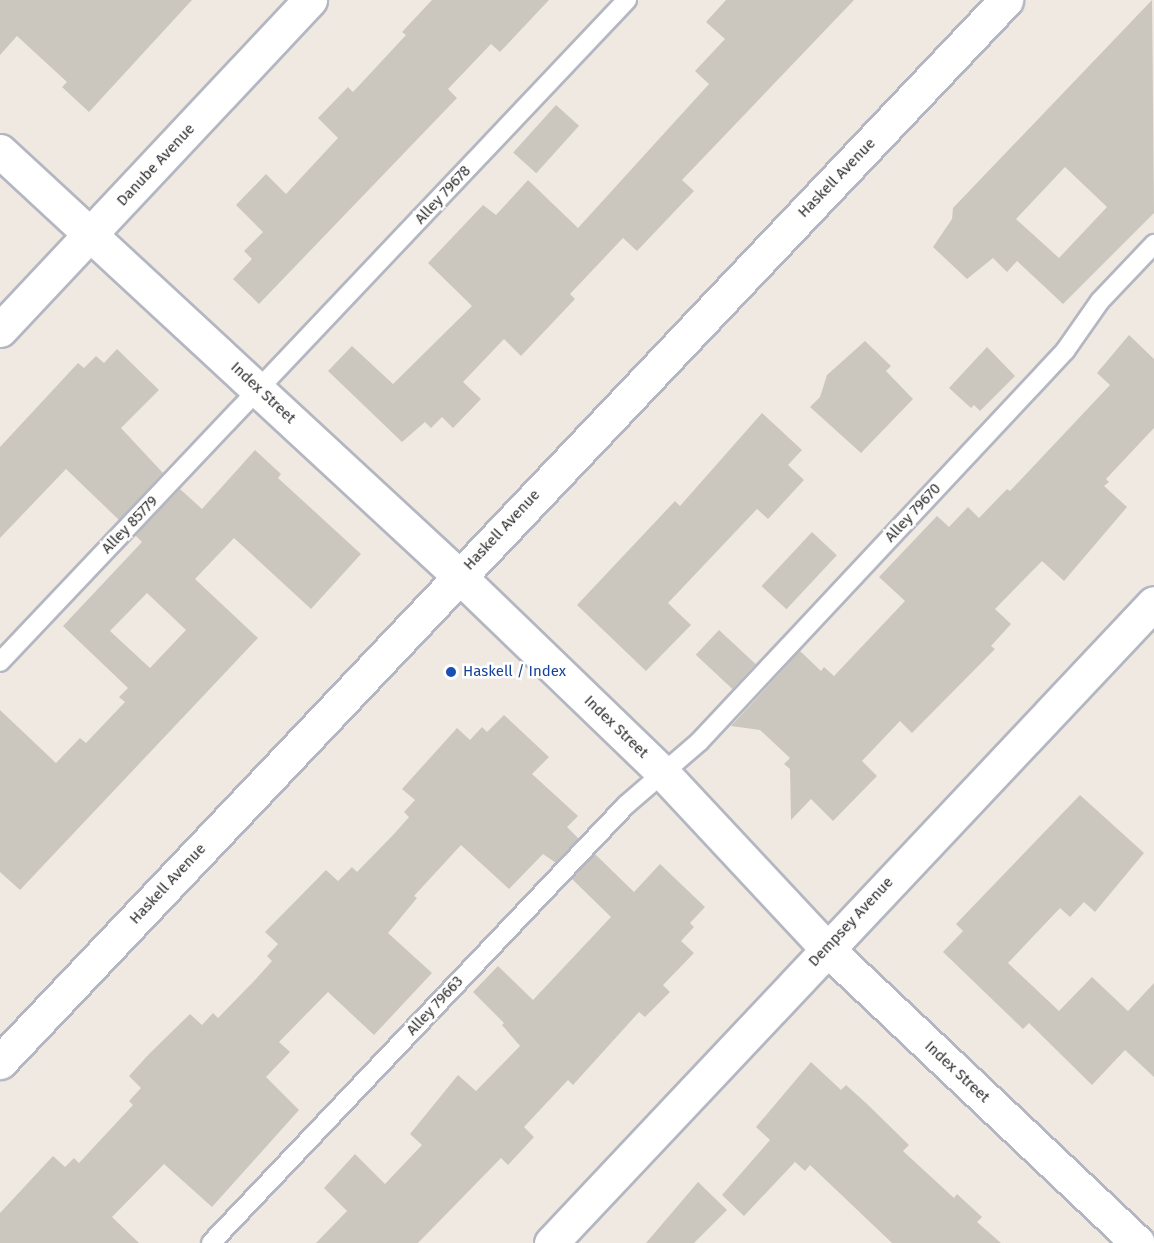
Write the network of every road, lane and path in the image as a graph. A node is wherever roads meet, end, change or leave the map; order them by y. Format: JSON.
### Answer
{"nodes":[{"id":1,"x":310,"y":0,"type":"edge"},
{"id":2,"x":627,"y":0,"type":"edge"},
{"id":3,"x":1006,"y":0,"type":"edge"},
{"id":4,"x":0,"y":152,"type":"edge"},
{"id":5,"x":90,"y":236,"type":"junction"},
{"id":6,"x":1154,"y":244,"type":"edge"},
{"id":7,"x":0,"y":330,"type":"edge"},
{"id":8,"x":259,"y":389,"type":"junction"},
{"id":9,"x":459,"y":576,"type":"junction"},
{"id":10,"x":1154,"y":603,"type":"edge"},
{"id":11,"x":0,"y":662,"type":"edge"},
{"id":12,"x":663,"y":773,"type":"junction"},
{"id":13,"x":826,"y":948,"type":"junction"},
{"id":14,"x":0,"y":1062,"type":"edge"},
{"id":15,"x":211,"y":1243,"type":"edge"},
{"id":16,"x":551,"y":1243,"type":"edge"},
{"id":17,"x":1138,"y":1243,"type":"edge"}],
"edges":[{"from":1,"to":5,"type":"street","name":"Danube Avenue"},
{"from":2,"to":8,"type":"lane","name":"Alley 79678"},
{"from":3,"to":9,"type":"street","name":"Haskell Avenue"},
{"from":4,"to":5,"type":"street","name":"Index Street"},
{"from":5,"to":7,"type":"street","name":"Danube Avenue"},
{"from":5,"to":8,"type":"street","name":"Index Street"},
{"from":6,"to":12,"type":"lane","name":"Alley 79670"},
{"from":8,"to":9,"type":"street","name":"Index Street"},
{"from":8,"to":11,"type":"lane","name":"Alley 85779"},
{"from":9,"to":12,"type":"street","name":"Index Street"},
{"from":9,"to":14,"type":"street","name":"Haskell Avenue"},
{"from":10,"to":13,"type":"street","name":"Dempsey Avenue"},
{"from":12,"to":13,"type":"street","name":"Index Street"},
{"from":12,"to":15,"type":"lane","name":"Alley 79663"},
{"from":13,"to":16,"type":"street","name":"Dempsey Avenue"},
{"from":13,"to":17,"type":"street","name":"Index Street"}]}
